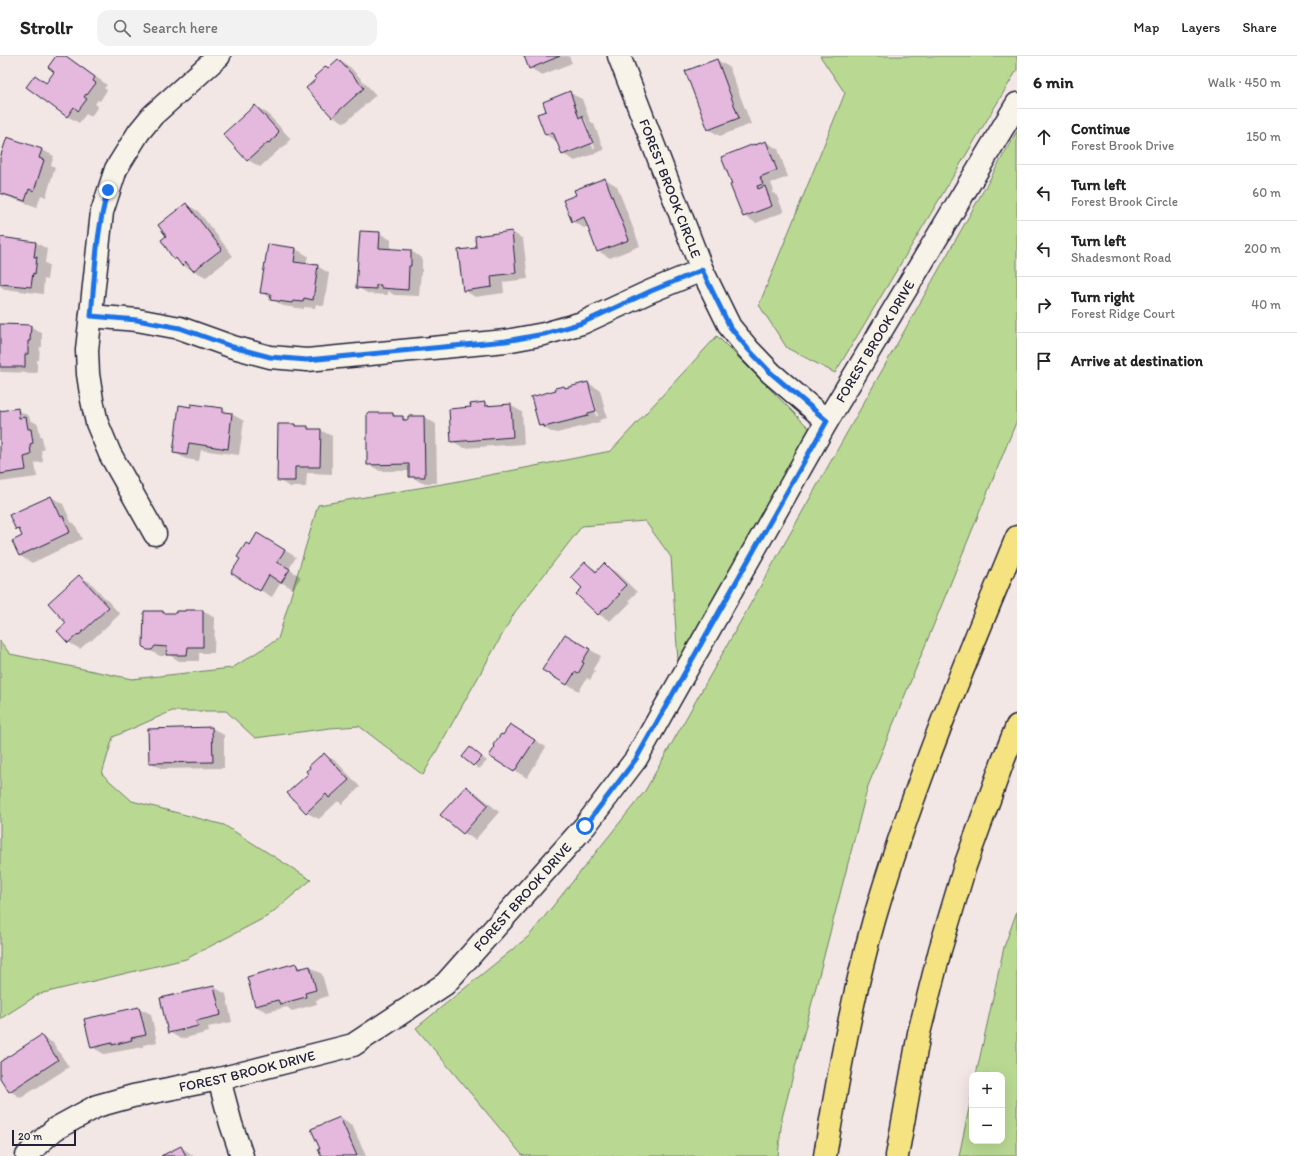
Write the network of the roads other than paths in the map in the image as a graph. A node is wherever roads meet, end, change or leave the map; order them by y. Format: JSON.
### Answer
{"nodes":[{"id":1,"x":219,"y":56,"type":"edge"},
{"id":2,"x":619,"y":56,"type":"edge"},
{"id":3,"x":1017,"y":104,"type":"edge"},
{"id":4,"x":702,"y":270,"type":"junction"},
{"id":5,"x":91,"y":316,"type":"junction"},
{"id":6,"x":827,"y":421,"type":"junction"},
{"id":7,"x":154,"y":534,"type":"dead end"},
{"id":8,"x":1017,"y":537,"type":"edge"},
{"id":9,"x":1017,"y":726,"type":"edge"},
{"id":10,"x":219,"y":1078,"type":"junction"},
{"id":11,"x":26,"y":1156,"type":"edge"},
{"id":12,"x":242,"y":1156,"type":"edge"},
{"id":13,"x":825,"y":1156,"type":"edge"},
{"id":14,"x":897,"y":1156,"type":"edge"}],
"edges":[{"from":1,"to":5,"type":"street"},
{"from":2,"to":4,"type":"street","name":"FOREST BROOK CIRCLE"},
{"from":3,"to":6,"type":"street","name":"FOREST BROOK DRIVE"},
{"from":4,"to":5,"type":"street"},
{"from":4,"to":6,"type":"street","name":"FOREST BROOK CIRCLE"},
{"from":5,"to":7,"type":"street"},
{"from":6,"to":10,"type":"street","name":"FOREST BROOK DRIVE"},
{"from":8,"to":13,"type":"highway"},
{"from":9,"to":14,"type":"highway"},
{"from":10,"to":11,"type":"street","name":"FOREST BROOK DRIVE"},
{"from":10,"to":12,"type":"street"}]}
